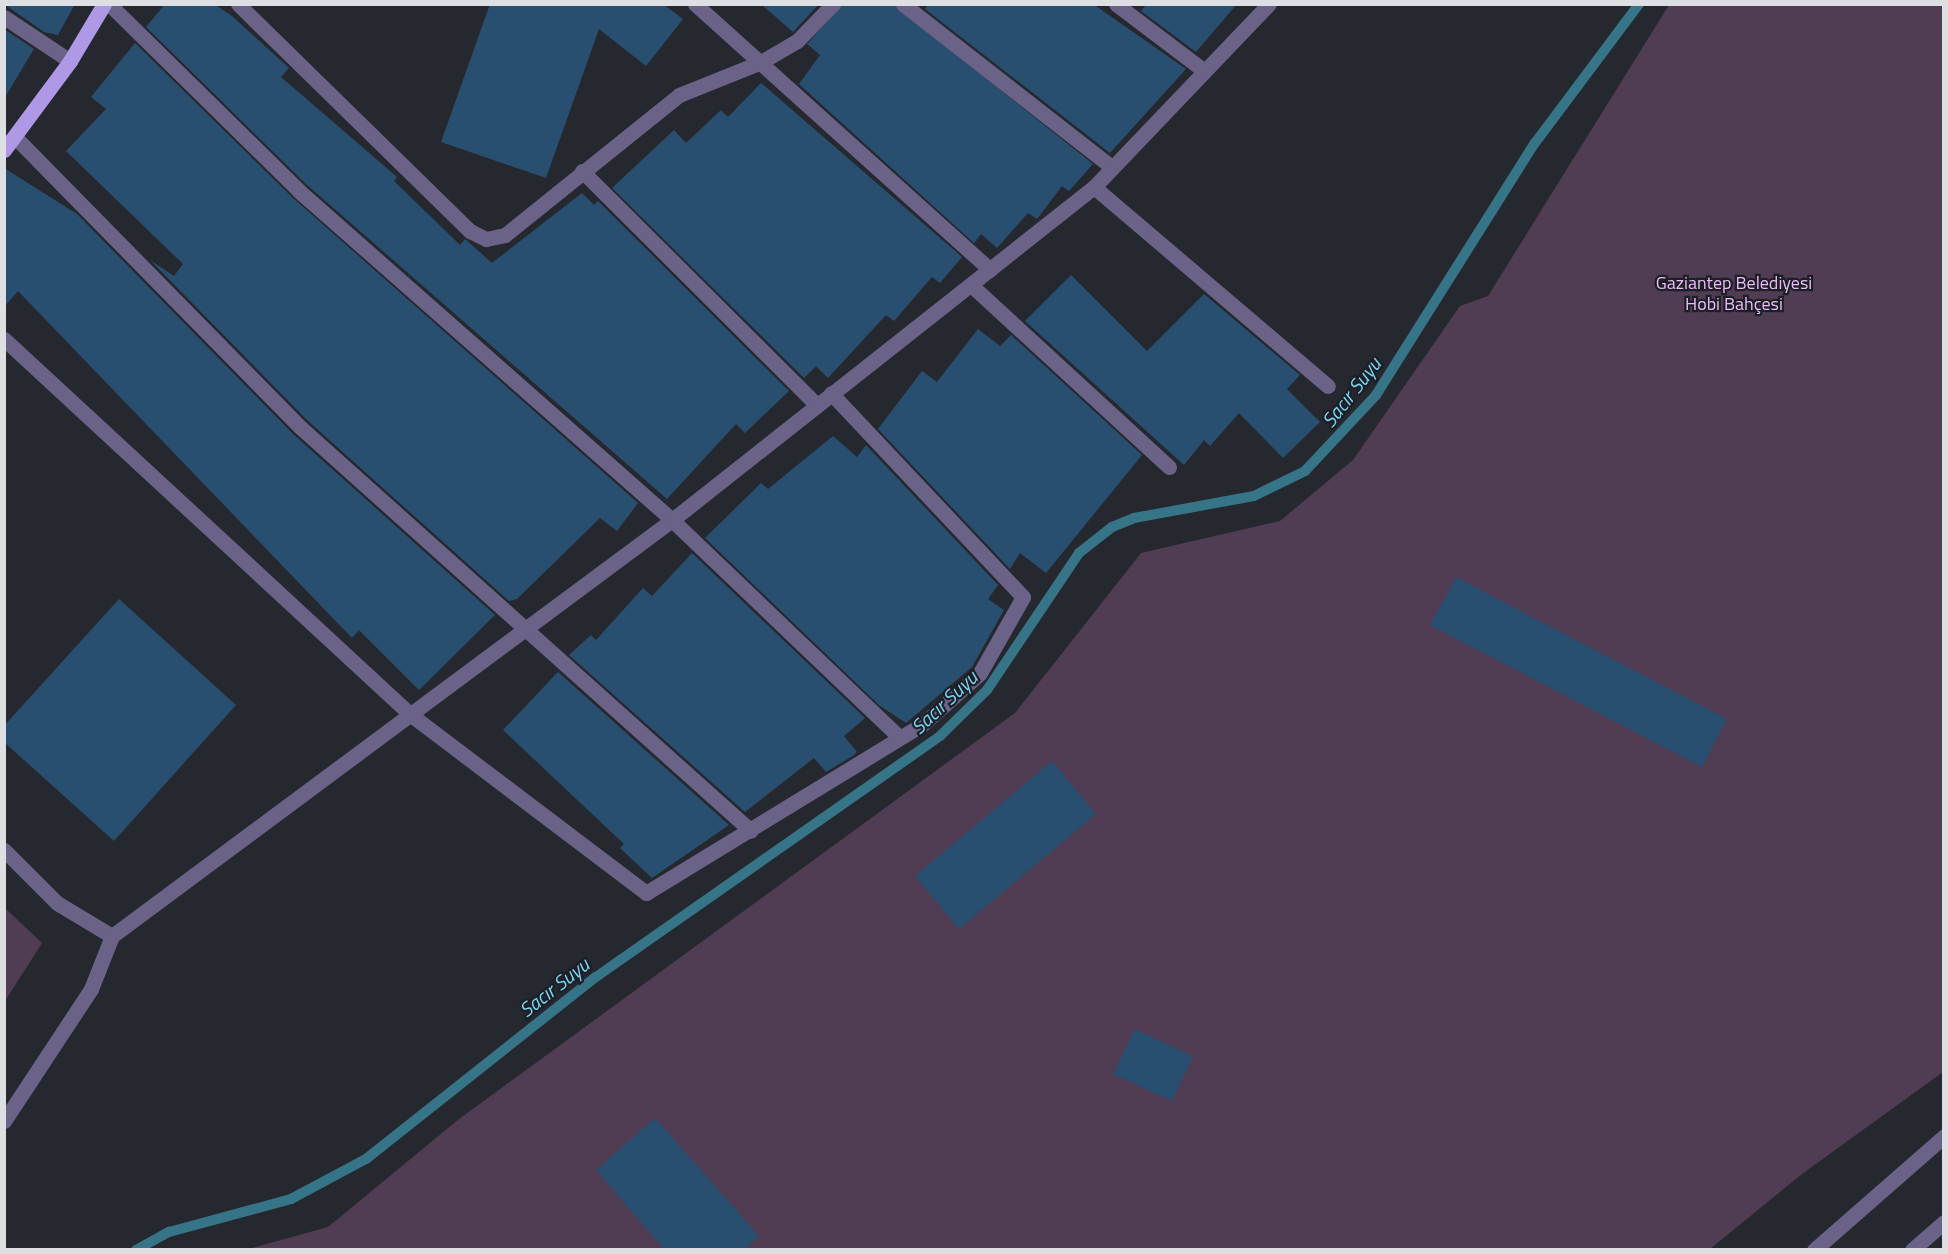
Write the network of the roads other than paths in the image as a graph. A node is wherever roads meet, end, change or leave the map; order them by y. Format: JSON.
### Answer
{"nodes":[{"id":1,"x":104,"y":4,"type":"edge"},
{"id":2,"x":109,"y":4,"type":"edge"},
{"id":3,"x":238,"y":4,"type":"edge"},
{"id":4,"x":695,"y":4,"type":"edge"},
{"id":5,"x":833,"y":4,"type":"edge"},
{"id":6,"x":903,"y":4,"type":"edge"},
{"id":7,"x":1116,"y":4,"type":"edge"},
{"id":8,"x":1269,"y":4,"type":"edge"},
{"id":9,"x":4,"y":17,"type":"edge"},
{"id":10,"x":70,"y":62,"type":"junction"},
{"id":11,"x":761,"y":62,"type":"junction"},
{"id":12,"x":1202,"y":69,"type":"junction"},
{"id":13,"x":15,"y":137,"type":"junction"},
{"id":14,"x":4,"y":150,"type":"edge"},
{"id":15,"x":1112,"y":167,"type":"junction"},
{"id":16,"x":582,"y":171,"type":"junction"},
{"id":17,"x":1094,"y":187,"type":"junction"},
{"id":18,"x":990,"y":270,"type":"junction"},
{"id":19,"x":971,"y":285,"type":"junction"},
{"id":20,"x":4,"y":339,"type":"edge"},
{"id":21,"x":1328,"y":386,"type":"dead end"},
{"id":22,"x":831,"y":393,"type":"junction"},
{"id":23,"x":817,"y":405,"type":"junction"},
{"id":24,"x":1169,"y":467,"type":"dead end"},
{"id":25,"x":672,"y":520,"type":"junction"},
{"id":26,"x":529,"y":627,"type":"junction"},
{"id":27,"x":411,"y":715,"type":"junction"},
{"id":28,"x":899,"y":737,"type":"junction"},
{"id":29,"x":751,"y":831,"type":"junction"},
{"id":30,"x":4,"y":850,"type":"edge"},
{"id":31,"x":112,"y":936,"type":"junction"},
{"id":32,"x":4,"y":1121,"type":"edge"},
{"id":33,"x":1944,"y":1136,"type":"edge"},
{"id":34,"x":1944,"y":1222,"type":"edge"},
{"id":35,"x":1814,"y":1250,"type":"edge"},
{"id":36,"x":1912,"y":1250,"type":"edge"}],
"edges":[{"from":1,"to":10,"type":"main road"},
{"from":2,"to":25,"type":"street"},
{"from":3,"to":16,"type":"street"},
{"from":4,"to":11,"type":"street"},
{"from":5,"to":11,"type":"street"},
{"from":6,"to":15,"type":"street"},
{"from":7,"to":12,"type":"street"},
{"from":8,"to":12,"type":"street"},
{"from":9,"to":10,"type":"street"},
{"from":10,"to":13,"type":"main road"},
{"from":11,"to":16,"type":"street"},
{"from":11,"to":18,"type":"street"},
{"from":12,"to":15,"type":"street"},
{"from":13,"to":14,"type":"main road"},
{"from":13,"to":26,"type":"street"},
{"from":15,"to":17,"type":"street"},
{"from":16,"to":23,"type":"street"},
{"from":17,"to":18,"type":"street"},
{"from":17,"to":21,"type":"street"},
{"from":18,"to":19,"type":"street"},
{"from":19,"to":22,"type":"street"},
{"from":19,"to":24,"type":"street"},
{"from":20,"to":27,"type":"street"},
{"from":22,"to":23,"type":"street"},
{"from":22,"to":28,"type":"street"},
{"from":23,"to":25,"type":"street"},
{"from":25,"to":26,"type":"street"},
{"from":25,"to":28,"type":"street"},
{"from":26,"to":27,"type":"street"},
{"from":26,"to":29,"type":"street"},
{"from":27,"to":29,"type":"street"},
{"from":27,"to":31,"type":"street"},
{"from":28,"to":29,"type":"street"},
{"from":30,"to":31,"type":"street"},
{"from":31,"to":32,"type":"street"},
{"from":33,"to":35,"type":"street"},
{"from":34,"to":36,"type":"street"}]}
